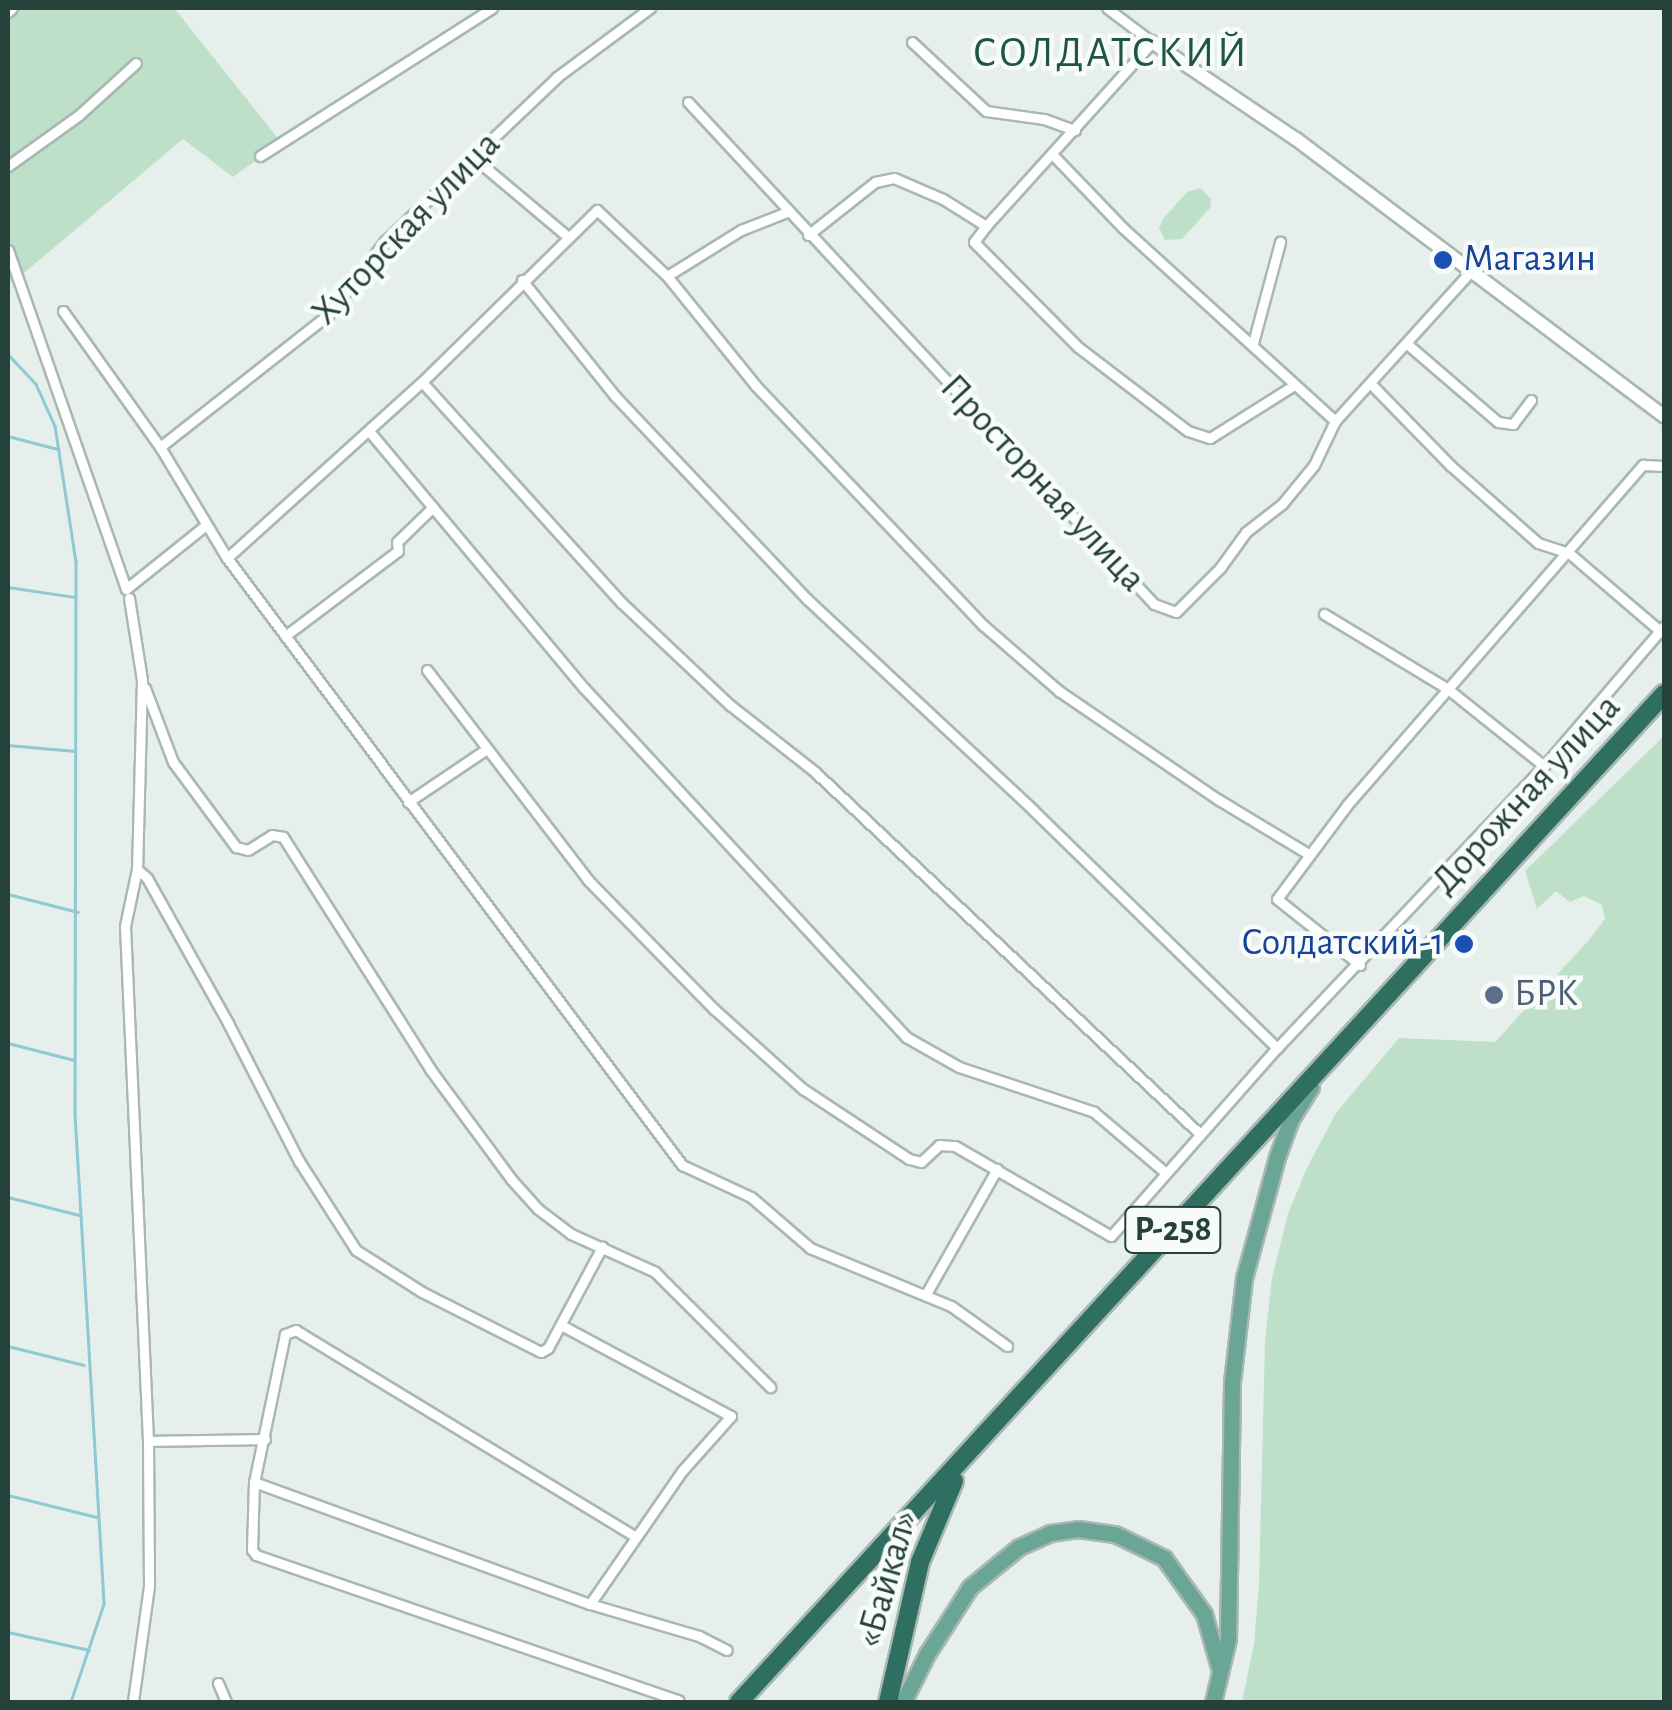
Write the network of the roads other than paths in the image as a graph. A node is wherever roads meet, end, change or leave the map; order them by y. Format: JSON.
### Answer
{"nodes":[{"id":1,"x":492,"y":8,"type":"edge"},
{"id":2,"x":650,"y":8,"type":"edge"},
{"id":3,"x":1107,"y":8,"type":"edge"},
{"id":4,"x":912,"y":42,"type":"dead end"},
{"id":5,"x":1152,"y":42,"type":"junction"},
{"id":6,"x":136,"y":63,"type":"dead end"},
{"id":7,"x":688,"y":102,"type":"dead end"},
{"id":8,"x":1075,"y":130,"type":"junction"},
{"id":9,"x":1053,"y":155,"type":"junction"},
{"id":10,"x":260,"y":156,"type":"dead end"},
{"id":11,"x":474,"y":158,"type":"junction"},
{"id":12,"x":8,"y":166,"type":"edge"},
{"id":13,"x":787,"y":212,"type":"junction"},
{"id":14,"x":986,"y":226,"type":"junction"},
{"id":15,"x":808,"y":235,"type":"junction"},
{"id":16,"x":568,"y":237,"type":"junction"},
{"id":17,"x":1280,"y":242,"type":"dead end"},
{"id":18,"x":8,"y":250,"type":"edge"},
{"id":19,"x":1471,"y":271,"type":"junction"},
{"id":20,"x":668,"y":276,"type":"junction"},
{"id":21,"x":522,"y":280,"type":"junction"},
{"id":22,"x":63,"y":310,"type":"dead end"},
{"id":23,"x":1252,"y":343,"type":"junction"},
{"id":24,"x":1406,"y":343,"type":"junction"},
{"id":25,"x":422,"y":382,"type":"junction"},
{"id":26,"x":1370,"y":383,"type":"junction"},
{"id":27,"x":1294,"y":385,"type":"junction"},
{"id":28,"x":1531,"y":400,"type":"dead end"},
{"id":29,"x":1664,"y":416,"type":"edge"},
{"id":30,"x":1335,"y":421,"type":"junction"},
{"id":31,"x":369,"y":431,"type":"junction"},
{"id":32,"x":160,"y":447,"type":"junction"},
{"id":33,"x":1664,"y":466,"type":"edge"},
{"id":34,"x":433,"y":507,"type":"junction"},
{"id":35,"x":206,"y":524,"type":"junction"},
{"id":36,"x":1569,"y":554,"type":"junction"},
{"id":37,"x":226,"y":558,"type":"junction"},
{"id":38,"x":129,"y":598,"type":"dead end"},
{"id":39,"x":1324,"y":614,"type":"dead end"},
{"id":40,"x":1662,"y":628,"type":"edge"},
{"id":41,"x":285,"y":636,"type":"junction"},
{"id":42,"x":427,"y":670,"type":"dead end"},
{"id":43,"x":142,"y":680,"type":"junction"},
{"id":44,"x":1448,"y":689,"type":"junction"},
{"id":45,"x":1664,"y":694,"type":"edge"},
{"id":46,"x":485,"y":750,"type":"junction"},
{"id":47,"x":1544,"y":766,"type":"junction"},
{"id":48,"x":408,"y":802,"type":"junction"},
{"id":49,"x":1307,"y":853,"type":"junction"},
{"id":50,"x":137,"y":870,"type":"junction"},
{"id":51,"x":1360,"y":965,"type":"junction"},
{"id":52,"x":1352,"y":1032,"type":"junction"},
{"id":53,"x":1277,"y":1048,"type":"junction"},
{"id":54,"x":1200,"y":1134,"type":"junction"},
{"id":55,"x":997,"y":1168,"type":"junction"},
{"id":56,"x":1166,"y":1172,"type":"junction"},
{"id":57,"x":602,"y":1247,"type":"junction"},
{"id":58,"x":926,"y":1294,"type":"junction"},
{"id":59,"x":561,"y":1325,"type":"junction"},
{"id":60,"x":1007,"y":1346,"type":"dead end"},
{"id":61,"x":770,"y":1387,"type":"dead end"},
{"id":62,"x":994,"y":1428,"type":"junction"},
{"id":63,"x":266,"y":1438,"type":"junction"},
{"id":64,"x":148,"y":1441,"type":"junction"},
{"id":65,"x":254,"y":1482,"type":"junction"},
{"id":66,"x":636,"y":1537,"type":"junction"},
{"id":67,"x":590,"y":1604,"type":"junction"},
{"id":68,"x":727,"y":1650,"type":"dead end"},
{"id":69,"x":1221,"y":1676,"type":"junction"},
{"id":70,"x":218,"y":1683,"type":"dead end"},
{"id":71,"x":133,"y":1702,"type":"edge"},
{"id":72,"x":226,"y":1702,"type":"edge"},
{"id":73,"x":679,"y":1702,"type":"edge"},
{"id":74,"x":739,"y":1702,"type":"edge"},
{"id":75,"x":888,"y":1702,"type":"edge"},
{"id":76,"x":903,"y":1702,"type":"edge"},
{"id":77,"x":1213,"y":1702,"type":"edge"}],
"edges":[{"from":1,"to":10,"type":"street"},
{"from":2,"to":11,"type":"street","name":"Хуторская улица"},
{"from":3,"to":5,"type":"street"},
{"from":4,"to":8,"type":"street"},
{"from":5,"to":8,"type":"street"},
{"from":5,"to":19,"type":"street"},
{"from":6,"to":12,"type":"street"},
{"from":7,"to":13,"type":"street","name":"Просторная улица"},
{"from":8,"to":9,"type":"street"},
{"from":9,"to":14,"type":"street"},
{"from":9,"to":23,"type":"street"},
{"from":11,"to":16,"type":"street"},
{"from":11,"to":32,"type":"street","name":"Хуторская улица"},
{"from":13,"to":15,"type":"street","name":"Просторная улица"},
{"from":13,"to":20,"type":"street"},
{"from":14,"to":15,"type":"street"},
{"from":14,"to":27,"type":"street"},
{"from":15,"to":30,"type":"street","name":"Просторная улица"},
{"from":16,"to":20,"type":"street"},
{"from":16,"to":21,"type":"street"},
{"from":17,"to":23,"type":"street"},
{"from":18,"to":35,"type":"street"},
{"from":19,"to":24,"type":"street","name":"Просторная улица"},
{"from":19,"to":29,"type":"street"},
{"from":20,"to":49,"type":"street"},
{"from":21,"to":25,"type":"street"},
{"from":21,"to":53,"type":"street"},
{"from":22,"to":32,"type":"street"},
{"from":23,"to":27,"type":"street"},
{"from":24,"to":26,"type":"street","name":"Просторная улица"},
{"from":24,"to":28,"type":"street"},
{"from":25,"to":31,"type":"street"},
{"from":25,"to":54,"type":"street"},
{"from":26,"to":30,"type":"street","name":"Просторная улица"},
{"from":26,"to":36,"type":"street"},
{"from":27,"to":30,"type":"street"},
{"from":31,"to":34,"type":"street"},
{"from":31,"to":37,"type":"street"},
{"from":32,"to":35,"type":"street"},
{"from":33,"to":36,"type":"street"},
{"from":34,"to":41,"type":"street"},
{"from":34,"to":56,"type":"street"},
{"from":35,"to":37,"type":"street"},
{"from":36,"to":40,"type":"street"},
{"from":36,"to":44,"type":"street"},
{"from":37,"to":41,"type":"street"},
{"from":38,"to":43,"type":"street"},
{"from":39,"to":44,"type":"street"},
{"from":40,"to":47,"type":"street"},
{"from":41,"to":48,"type":"street"},
{"from":42,"to":46,"type":"street"},
{"from":43,"to":50,"type":"street"},
{"from":43,"to":57,"type":"street"},
{"from":44,"to":47,"type":"street"},
{"from":44,"to":49,"type":"street"},
{"from":45,"to":52,"type":"highway","name":"Дорожная улица","number":"Р-258"},
{"from":46,"to":48,"type":"street"},
{"from":46,"to":55,"type":"street"},
{"from":47,"to":51,"type":"street"},
{"from":48,"to":58,"type":"street"},
{"from":49,"to":51,"type":"street"},
{"from":50,"to":59,"type":"street"},
{"from":50,"to":64,"type":"street"},
{"from":51,"to":53,"type":"street"},
{"from":52,"to":62,"type":"highway","name":"Дорожная улица","number":"Р-258"},
{"from":52,"to":69,"type":"main road"},
{"from":53,"to":54,"type":"street"},
{"from":54,"to":56,"type":"street"},
{"from":55,"to":56,"type":"street"},
{"from":55,"to":58,"type":"street"},
{"from":57,"to":59,"type":"street"},
{"from":57,"to":61,"type":"street"},
{"from":58,"to":60,"type":"street"},
{"from":59,"to":66,"type":"street"},
{"from":62,"to":74,"type":"highway"},
{"from":62,"to":75,"type":"highway","name":"«Байкал»","number":"Р-258"},
{"from":63,"to":64,"type":"street"},
{"from":63,"to":65,"type":"street"},
{"from":63,"to":66,"type":"street"},
{"from":64,"to":71,"type":"street"},
{"from":65,"to":67,"type":"street"},
{"from":65,"to":73,"type":"street"},
{"from":66,"to":67,"type":"street"},
{"from":67,"to":68,"type":"street"},
{"from":69,"to":76,"type":"main road"},
{"from":69,"to":77,"type":"main road"},
{"from":70,"to":72,"type":"street"}]}
